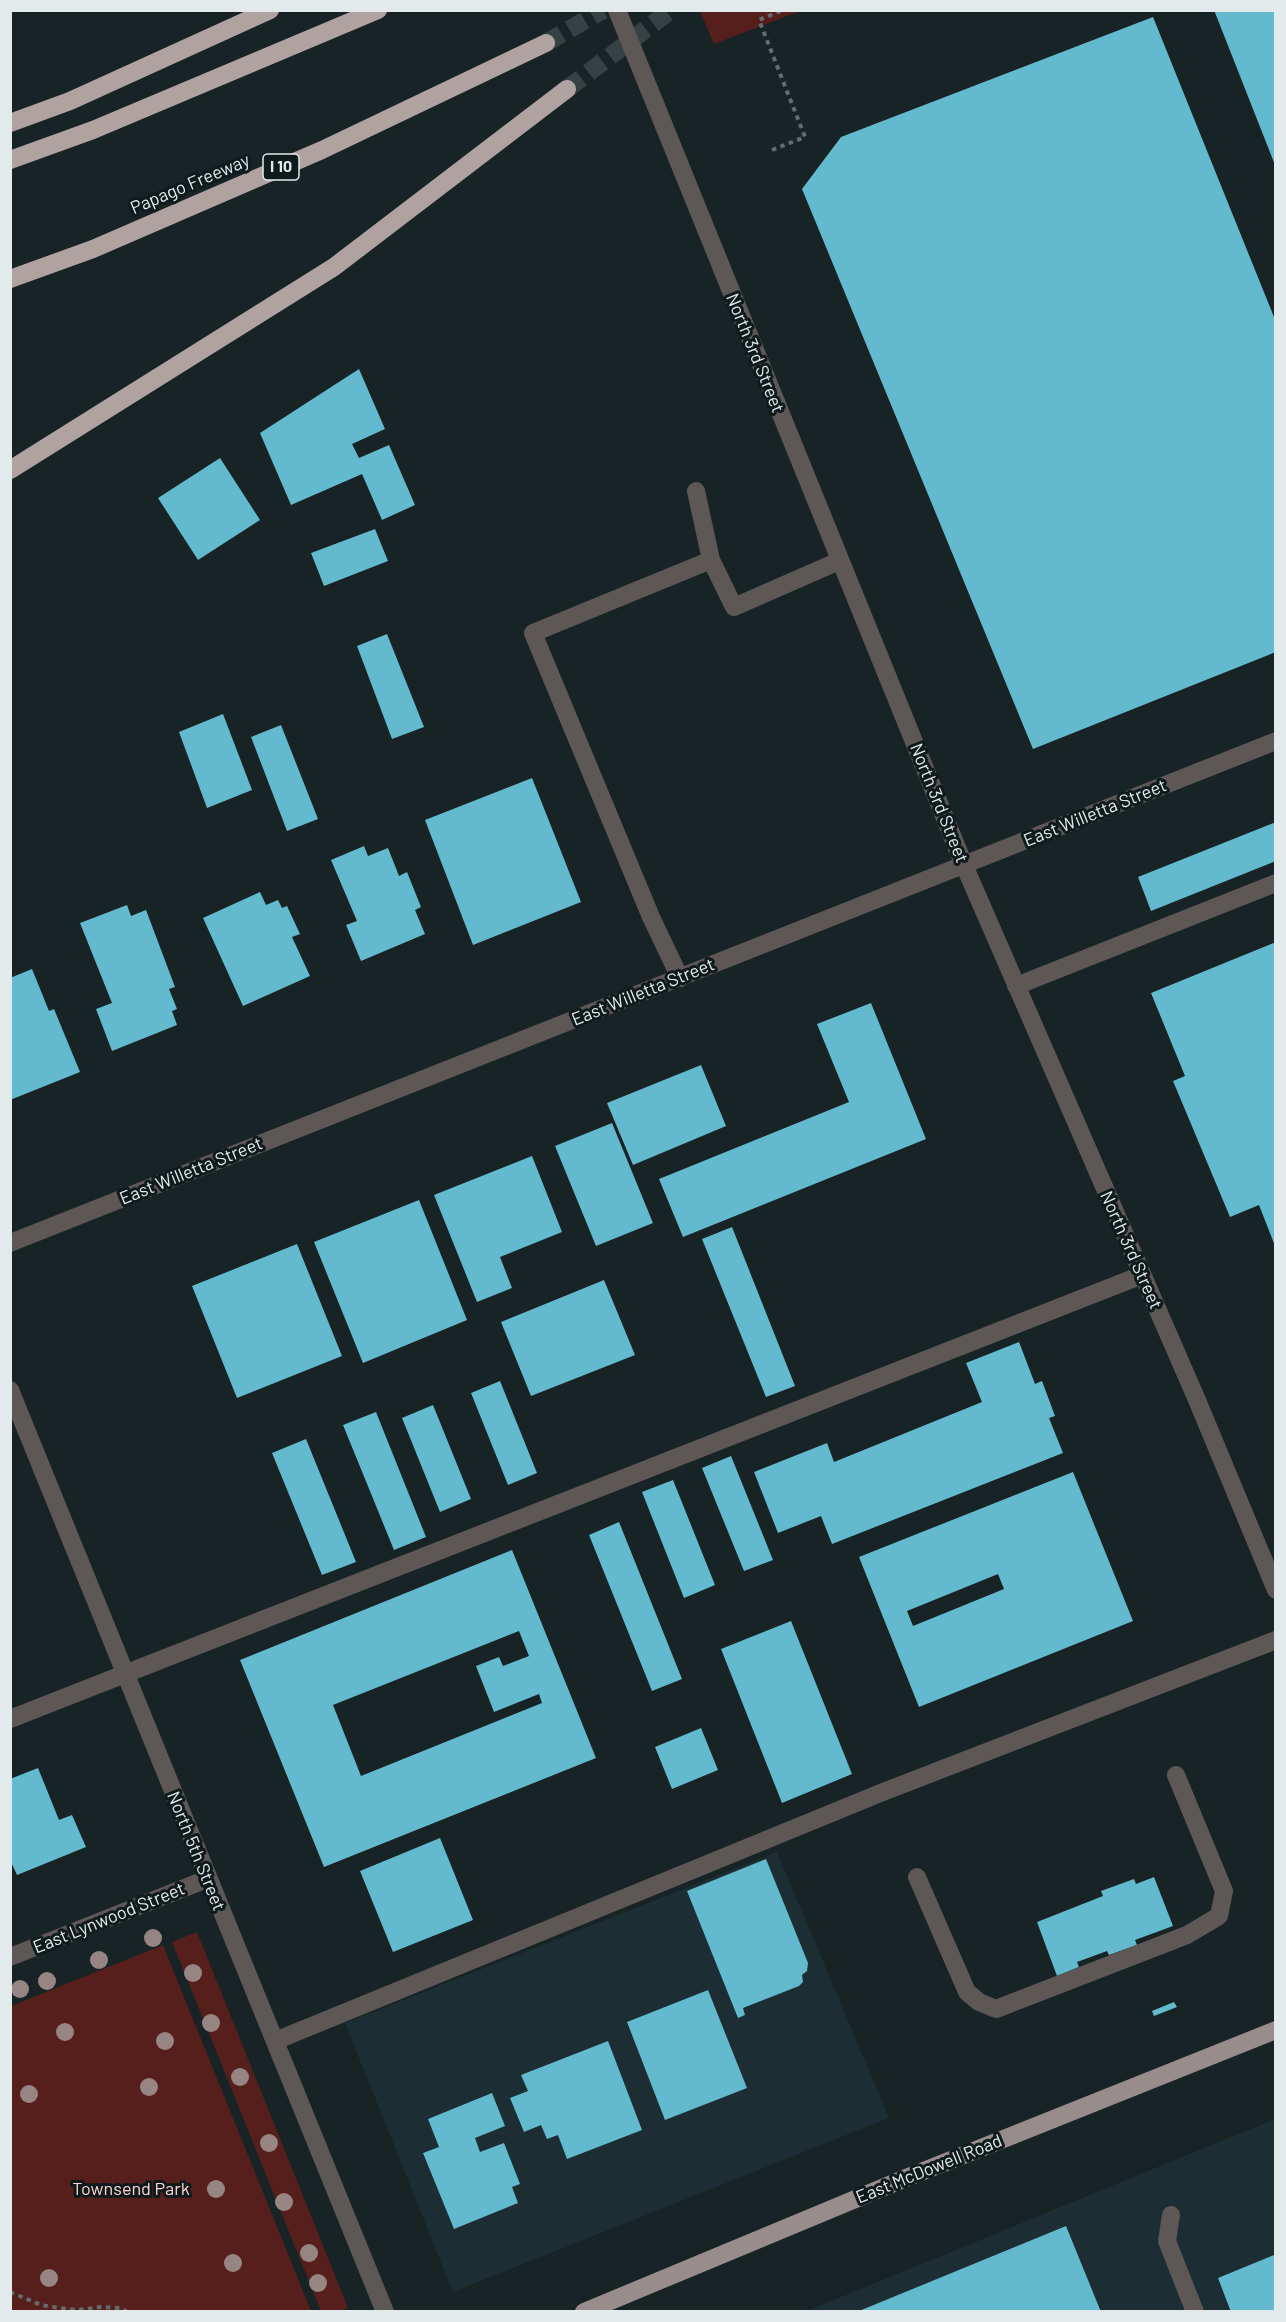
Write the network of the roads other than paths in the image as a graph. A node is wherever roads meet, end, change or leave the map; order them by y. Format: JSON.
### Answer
{"nodes":[{"id":1,"x":270,"y":10,"type":"edge"},
{"id":2,"x":378,"y":10,"type":"edge"},
{"id":3,"x":617,"y":10,"type":"edge"},
{"id":4,"x":546,"y":43,"type":"tunnel mouth"},
{"id":5,"x":567,"y":89,"type":"tunnel mouth"},
{"id":6,"x":10,"y":123,"type":"edge"},
{"id":7,"x":10,"y":160,"type":"edge"},
{"id":8,"x":10,"y":279,"type":"edge"},
{"id":9,"x":10,"y":470,"type":"edge"},
{"id":10,"x":696,"y":491,"type":"dead end"},
{"id":11,"x":711,"y":560,"type":"junction"},
{"id":12,"x":839,"y":561,"type":"junction"},
{"id":13,"x":1275,"y":741,"type":"edge"},
{"id":14,"x":964,"y":865,"type":"junction"},
{"id":15,"x":1275,"y":883,"type":"edge"},
{"id":16,"x":680,"y":978,"type":"junction"},
{"id":17,"x":1016,"y":986,"type":"junction"},
{"id":18,"x":10,"y":1243,"type":"edge"},
{"id":19,"x":1142,"y":1275,"type":"junction"},
{"id":20,"x":10,"y":1390,"type":"edge"},
{"id":21,"x":1275,"y":1590,"type":"edge"},
{"id":22,"x":1275,"y":1640,"type":"edge"},
{"id":23,"x":124,"y":1674,"type":"junction"},
{"id":24,"x":10,"y":1719,"type":"edge"},
{"id":25,"x":1176,"y":1775,"type":"dead end"},
{"id":26,"x":917,"y":1877,"type":"dead end"},
{"id":27,"x":207,"y":1879,"type":"junction"},
{"id":28,"x":10,"y":1957,"type":"edge"},
{"id":29,"x":1275,"y":2030,"type":"edge"},
{"id":30,"x":275,"y":2041,"type":"junction"},
{"id":31,"x":1171,"y":2215,"type":"dead end"},
{"id":32,"x":385,"y":2312,"type":"edge"},
{"id":33,"x":584,"y":2312,"type":"edge"},
{"id":34,"x":1195,"y":2312,"type":"edge"}],
"edges":[{"from":1,"to":6,"type":"highway"},
{"from":2,"to":7,"type":"highway"},
{"from":3,"to":12,"type":"street","name":"North 3rd Street"},
{"from":4,"to":8,"type":"highway","name":"Papago Freeway","number":"I 10"},
{"from":5,"to":9,"type":"highway"},
{"from":10,"to":11,"type":"street"},
{"from":11,"to":12,"type":"street"},
{"from":11,"to":16,"type":"street"},
{"from":12,"to":14,"type":"street","name":"North 3rd Street"},
{"from":13,"to":14,"type":"street","name":"East Willetta Street"},
{"from":14,"to":16,"type":"street","name":"East Willetta Street"},
{"from":14,"to":17,"type":"street","name":"North 3rd Street"},
{"from":15,"to":17,"type":"street"},
{"from":16,"to":18,"type":"street","name":"East Willetta Street"},
{"from":17,"to":19,"type":"street","name":"North 3rd Street"},
{"from":19,"to":21,"type":"street","name":"North 3rd Street"},
{"from":19,"to":23,"type":"street"},
{"from":20,"to":23,"type":"street","name":"North 5th Street"},
{"from":22,"to":30,"type":"street"},
{"from":23,"to":24,"type":"street"},
{"from":23,"to":27,"type":"street","name":"North 5th Street"},
{"from":25,"to":26,"type":"street"},
{"from":27,"to":28,"type":"street","name":"East Lynwood Street"},
{"from":27,"to":30,"type":"street","name":"North 5th Street"},
{"from":29,"to":33,"type":"main road","name":"East McDowell Road"},
{"from":30,"to":32,"type":"street","name":"North 5th Street"},
{"from":31,"to":34,"type":"street"}]}
